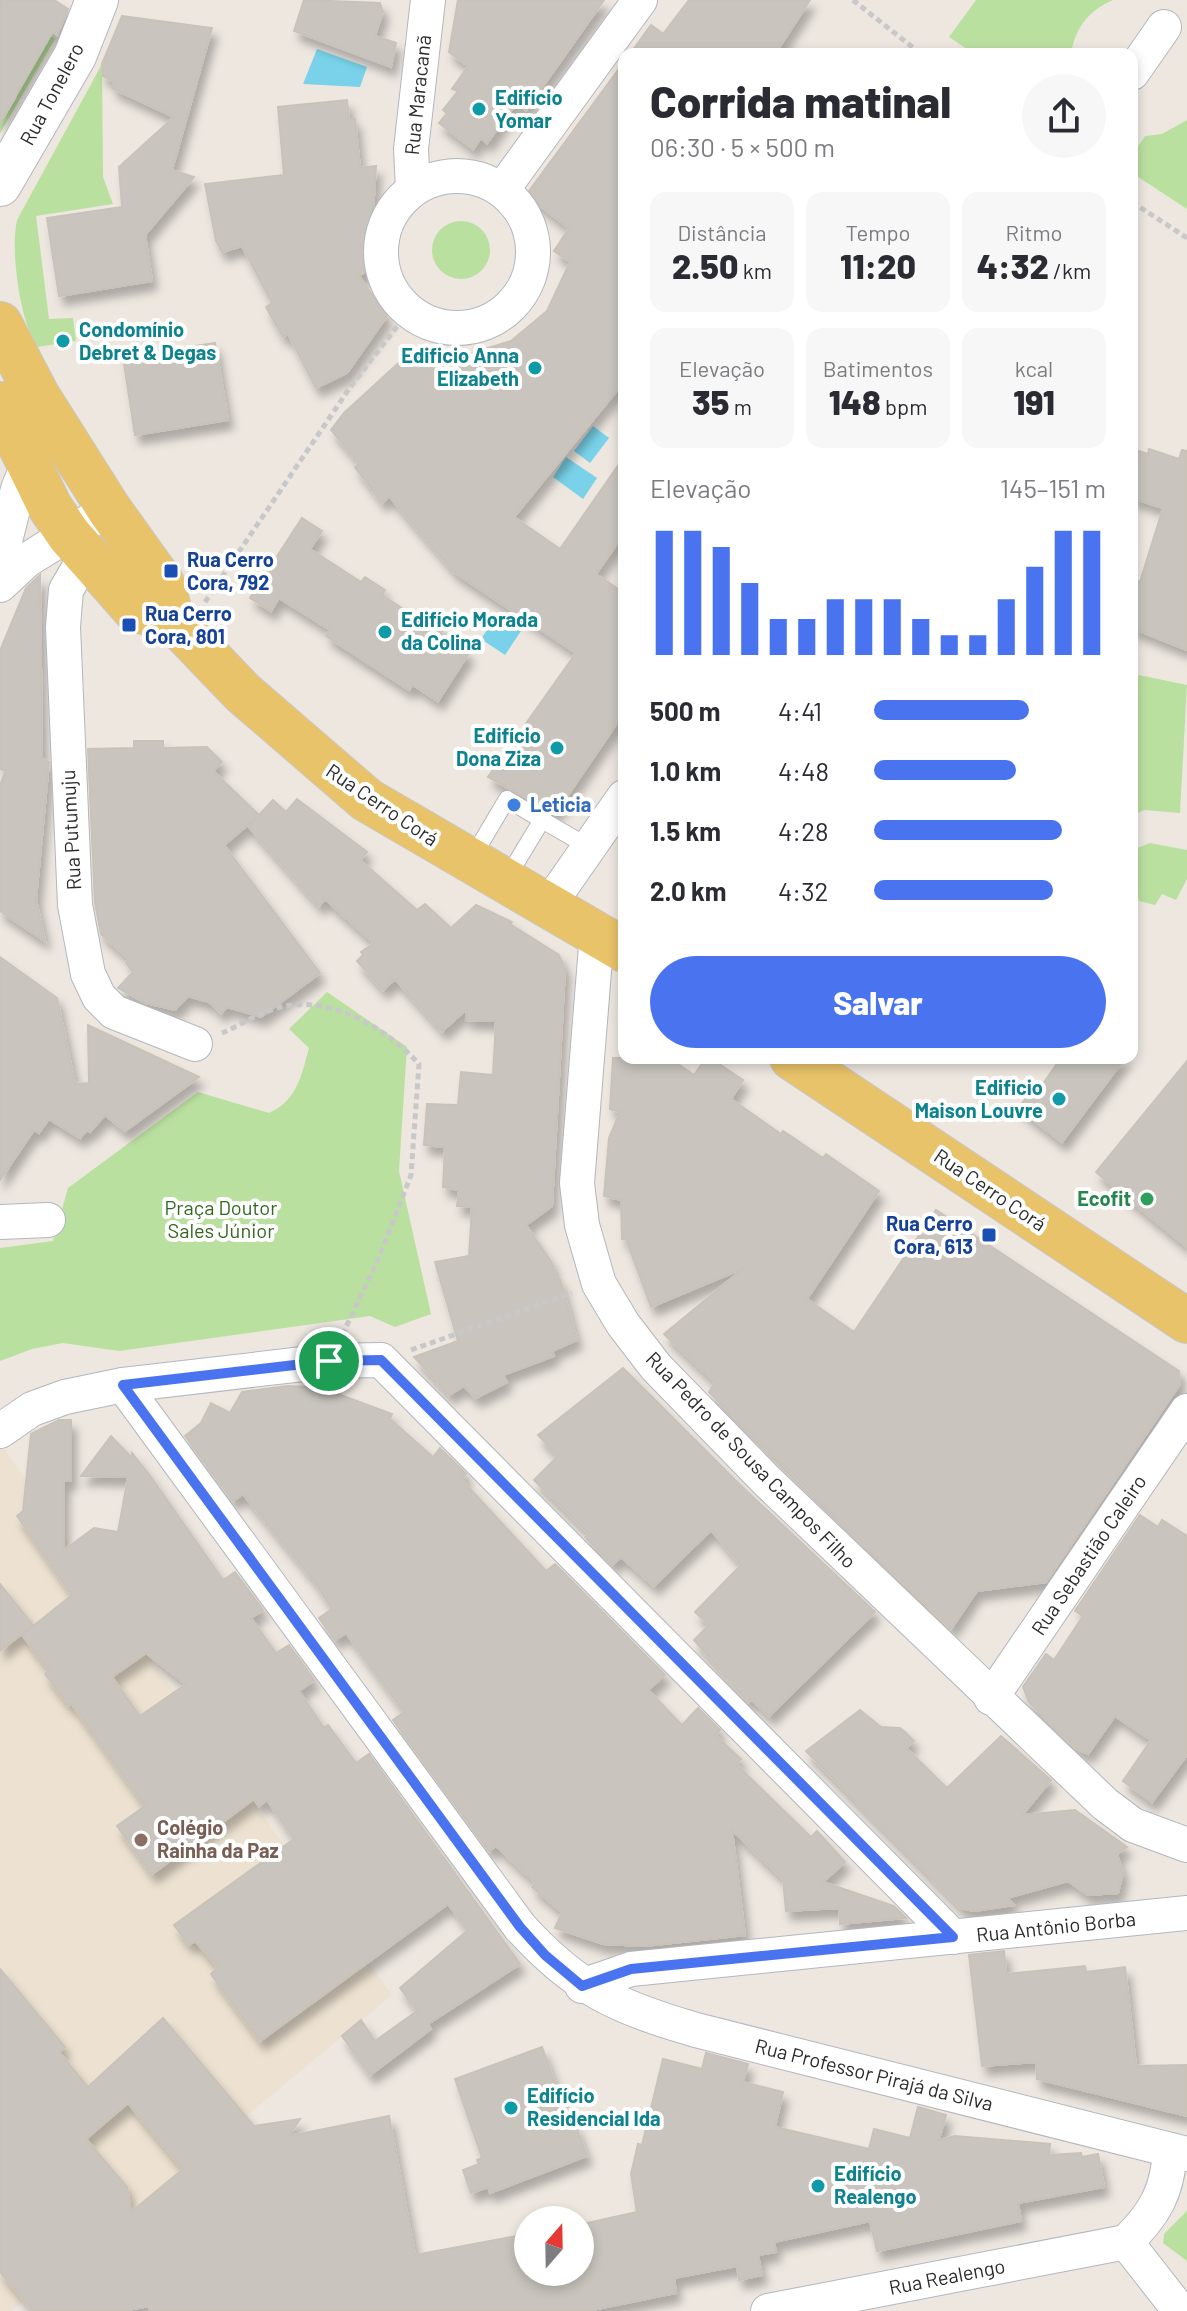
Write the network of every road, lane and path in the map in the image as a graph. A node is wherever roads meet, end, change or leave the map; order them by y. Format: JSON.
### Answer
{"nodes":[{"id":1,"x":97,"y":0,"type":"edge"},
{"id":2,"x":428,"y":0,"type":"edge"},
{"id":3,"x":640,"y":0,"type":"edge"},
{"id":4,"x":853,"y":0,"type":"edge"},
{"id":5,"x":1164,"y":27,"type":"dead end"},
{"id":6,"x":913,"y":48,"type":"edge"},
{"id":7,"x":1138,"y":64,"type":"edge"},
{"id":8,"x":0,"y":185,"type":"edge"},
{"id":9,"x":413,"y":189,"type":"junction"},
{"id":10,"x":502,"y":190,"type":"junction"},
{"id":11,"x":1138,"y":206,"type":"edge"},
{"id":12,"x":1187,"y":238,"type":"edge"},
{"id":13,"x":409,"y":311,"type":"junction"},
{"id":14,"x":6,"y":376,"type":"edge"},
{"id":15,"x":53,"y":419,"type":"junction"},
{"id":16,"x":28,"y":461,"type":"junction"},
{"id":17,"x":115,"y":517,"type":"junction"},
{"id":18,"x":78,"y":546,"type":"junction"},
{"id":19,"x":0,"y":561,"type":"edge"},
{"id":20,"x":0,"y":585,"type":"edge"},
{"id":21,"x":178,"y":626,"type":"junction"},
{"id":22,"x":618,"y":806,"type":"edge"},
{"id":23,"x":542,"y":820,"type":"junction"},
{"id":24,"x":589,"y":847,"type":"junction"},
{"id":25,"x":487,"y":872,"type":"junction"},
{"id":26,"x":548,"y":906,"type":"junction"},
{"id":27,"x":610,"y":942,"type":"edge"},
{"id":28,"x":195,"y":1044,"type":"joint"},
{"id":29,"x":801,"y":1064,"type":"edge"},
{"id":30,"x":48,"y":1220,"type":"dead end"},
{"id":31,"x":0,"y":1222,"type":"edge"},
{"id":32,"x":599,"y":1284,"type":"junction"},
{"id":33,"x":1187,"y":1321,"type":"edge"},
{"id":34,"x":381,"y":1360,"type":"junction"},
{"id":35,"x":329,"y":1361,"type":"junction"},
{"id":36,"x":123,"y":1385,"type":"junction"},
{"id":37,"x":1187,"y":1411,"type":"edge"},
{"id":38,"x":0,"y":1431,"type":"edge"},
{"id":39,"x":991,"y":1698,"type":"junction"},
{"id":40,"x":1187,"y":1845,"type":"edge"},
{"id":41,"x":1187,"y":1913,"type":"edge"},
{"id":42,"x":953,"y":1937,"type":"junction"},
{"id":43,"x":582,"y":1986,"type":"junction"},
{"id":44,"x":1179,"y":2152,"type":"edge"},
{"id":45,"x":1126,"y":2242,"type":"junction"},
{"id":46,"x":768,"y":2311,"type":"edge"},
{"id":47,"x":1180,"y":2311,"type":"edge"}],
"edges":[{"from":1,"to":8,"type":"street","name":"Rua Tonelero"},
{"from":2,"to":9,"type":"street","name":"Rua Maracanã"},
{"from":3,"to":10,"type":"street"},
{"from":4,"to":6,"type":"path"},
{"from":5,"to":7,"type":"street"},
{"from":9,"to":10,"type":"street"},
{"from":9,"to":13,"type":"street"},
{"from":10,"to":13,"type":"street"},
{"from":11,"to":12,"type":"path"},
{"from":13,"to":21,"type":"path"},
{"from":14,"to":15,"type":"main road","name":"Rua Cerro Corá"},
{"from":14,"to":16,"type":"main road","name":"Rua Cerro Corá"},
{"from":15,"to":16,"type":"street"},
{"from":15,"to":17,"type":"main road","name":"Rua Cerro Corá"},
{"from":16,"to":18,"type":"main road","name":"Rua Cerro Corá"},
{"from":16,"to":19,"type":"street"},
{"from":17,"to":18,"type":"main road"},
{"from":17,"to":21,"type":"main road","name":"Rua Cerro Corá"},
{"from":18,"to":20,"type":"street"},
{"from":18,"to":21,"type":"main road","name":"Rua Cerro Corá"},
{"from":18,"to":28,"type":"street","name":"Rua Putumuju"},
{"from":21,"to":25,"type":"main road","name":"Rua Cerro Corá"},
{"from":22,"to":24,"type":"street"},
{"from":23,"to":24,"type":"lane"},
{"from":23,"to":25,"type":"lane"},
{"from":23,"to":25,"type":"lane"},
{"from":24,"to":26,"type":"street"},
{"from":25,"to":26,"type":"main road","name":"Rua Cerro Corá"},
{"from":26,"to":27,"type":"main road","name":"Rua Cerro Corá"},
{"from":27,"to":32,"type":"street","name":"Rua Pedro de Sousa Campos Filho"},
{"from":28,"to":35,"type":"path"},
{"from":29,"to":33,"type":"main road","name":"Rua Cerro Corá"},
{"from":30,"to":31,"type":"street"},
{"from":32,"to":34,"type":"path"},
{"from":32,"to":39,"type":"street","name":"Rua Pedro de Sousa Campos Filho"},
{"from":34,"to":35,"type":"street"},
{"from":34,"to":42,"type":"street"},
{"from":35,"to":36,"type":"street"},
{"from":36,"to":38,"type":"street"},
{"from":36,"to":43,"type":"street"},
{"from":37,"to":39,"type":"street","name":"Rua Sebastião Caleiro"},
{"from":39,"to":40,"type":"street","name":"Rua Pedro de Sousa Campos Filho"},
{"from":41,"to":42,"type":"street","name":"Rua Antônio Borba"},
{"from":42,"to":43,"type":"street","name":"Rua Antônio Borba"},
{"from":43,"to":44,"type":"street","name":"Rua Professor Pirajá da Silva"},
{"from":44,"to":45,"type":"street"},
{"from":45,"to":46,"type":"street","name":"Rua Realengo"},
{"from":45,"to":47,"type":"street"}]}
